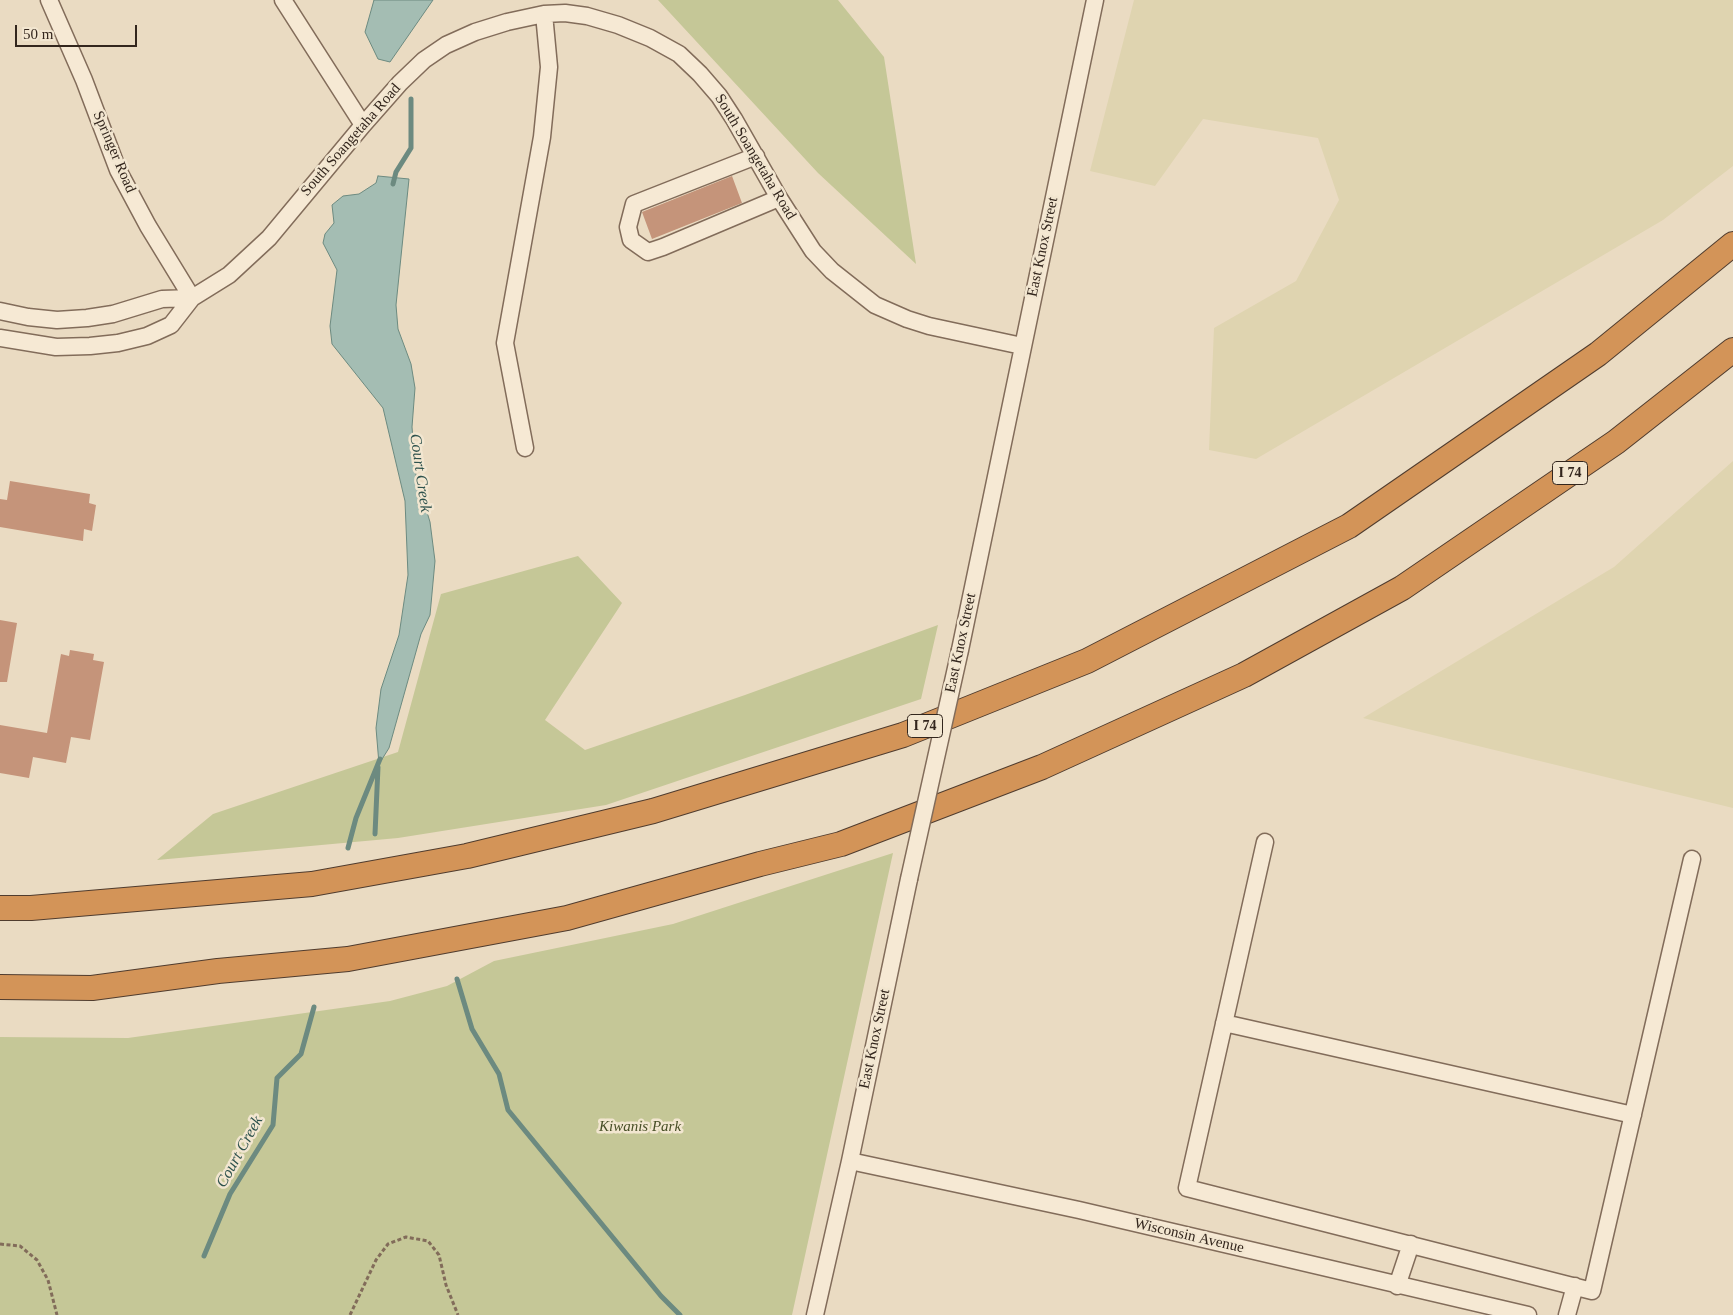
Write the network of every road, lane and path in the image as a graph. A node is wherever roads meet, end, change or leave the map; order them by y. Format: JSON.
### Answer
{"nodes":[{"id":1,"x":49,"y":0,"type":"edge"},
{"id":2,"x":283,"y":0,"type":"edge"},
{"id":3,"x":1095,"y":0,"type":"edge"},
{"id":4,"x":544,"y":14,"type":"junction"},
{"id":5,"x":363,"y":124,"type":"junction"},
{"id":6,"x":756,"y":156,"type":"junction"},
{"id":7,"x":778,"y":198,"type":"junction"},
{"id":8,"x":1733,"y":244,"type":"edge"},
{"id":9,"x":192,"y":298,"type":"junction"},
{"id":10,"x":0,"y":311,"type":"edge"},
{"id":11,"x":0,"y":338,"type":"edge"},
{"id":12,"x":1022,"y":346,"type":"junction"},
{"id":13,"x":1733,"y":350,"type":"edge"},
{"id":14,"x":525,"y":448,"type":"dead end"},
{"id":15,"x":1264,"y":842,"type":"dead end"},
{"id":16,"x":1692,"y":859,"type":"dead end"},
{"id":17,"x":0,"y":904,"type":"edge"},
{"id":18,"x":0,"y":908,"type":"edge"},
{"id":19,"x":31,"y":908,"type":"junction"},
{"id":20,"x":0,"y":987,"type":"edge"},
{"id":21,"x":1224,"y":1023,"type":"junction"},
{"id":22,"x":1633,"y":1115,"type":"junction"},
{"id":23,"x":850,"y":1161,"type":"junction"},
{"id":24,"x":0,"y":1244,"type":"edge"},
{"id":25,"x":1412,"y":1244,"type":"junction"},
{"id":26,"x":1397,"y":1286,"type":"junction"},
{"id":27,"x":1575,"y":1286,"type":"junction"},
{"id":28,"x":57,"y":1315,"type":"edge"},
{"id":29,"x":350,"y":1315,"type":"edge"},
{"id":30,"x":458,"y":1315,"type":"edge"},
{"id":31,"x":815,"y":1315,"type":"edge"},
{"id":32,"x":1528,"y":1315,"type":"edge"},
{"id":33,"x":1567,"y":1315,"type":"edge"}],
"edges":[{"from":1,"to":9,"type":"street","name":"Springer Road"},
{"from":2,"to":5,"type":"street"},
{"from":3,"to":12,"type":"street","name":"East Knox Street"},
{"from":4,"to":5,"type":"street","name":"South Soangetaha Road"},
{"from":4,"to":6,"type":"street","name":"South Soangetaha Road"},
{"from":4,"to":14,"type":"street"},
{"from":5,"to":9,"type":"street","name":"South Soangetaha Road"},
{"from":6,"to":7,"type":"street","name":"South Soangetaha Road"},
{"from":6,"to":7,"type":"street"},
{"from":7,"to":12,"type":"street","name":"South Soangetaha Road"},
{"from":8,"to":19,"type":"highway","number":"I 74"},
{"from":9,"to":10,"type":"street","name":"South Soangetaha Road"},
{"from":9,"to":11,"type":"street","name":"South Soangetaha Road"},
{"from":12,"to":23,"type":"street","name":"East Knox Street","bridge":true},
{"from":13,"to":20,"type":"highway","number":"I 74"},
{"from":15,"to":21,"type":"street"},
{"from":16,"to":22,"type":"street"},
{"from":17,"to":19,"type":"highway"},
{"from":18,"to":19,"type":"highway","number":"I 74"},
{"from":21,"to":22,"type":"street"},
{"from":21,"to":25,"type":"street"},
{"from":22,"to":27,"type":"street"},
{"from":23,"to":26,"type":"street","name":"Wisconsin Avenue"},
{"from":23,"to":31,"type":"street","name":"East Knox Street"},
{"from":24,"to":28,"type":"path"},
{"from":25,"to":26,"type":"street"},
{"from":25,"to":27,"type":"street"},
{"from":26,"to":32,"type":"street","name":"Wisconsin Avenue"},
{"from":27,"to":33,"type":"street"},
{"from":29,"to":30,"type":"path"}]}
